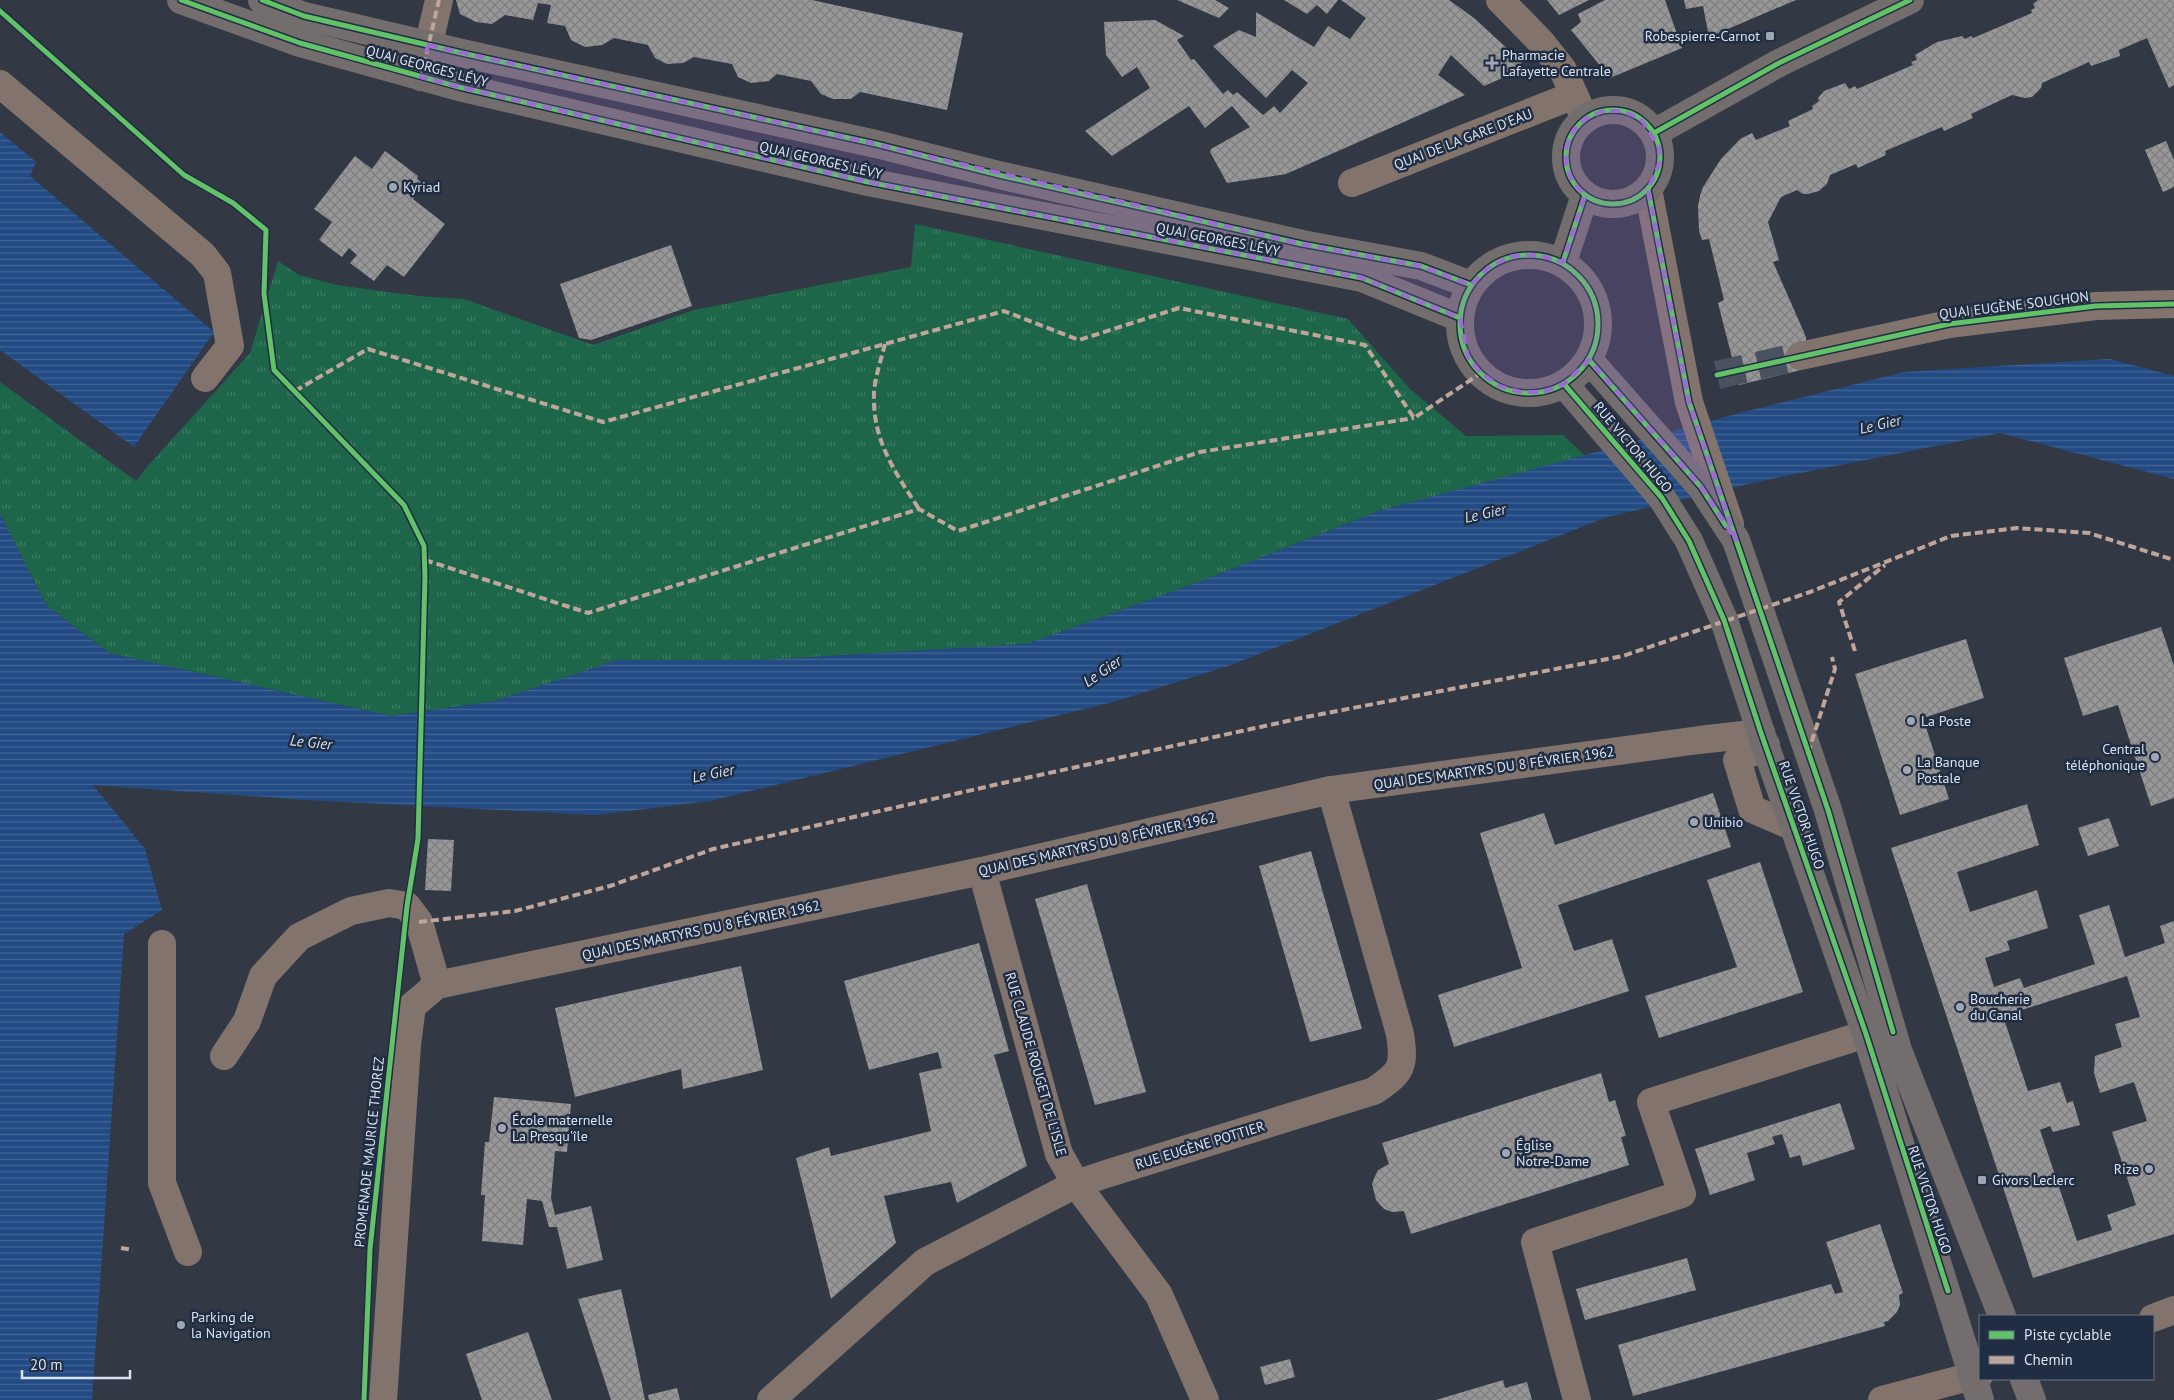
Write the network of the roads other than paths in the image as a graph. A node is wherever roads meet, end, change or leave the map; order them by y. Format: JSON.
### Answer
{"nodes":[{"id":1,"x":181,"y":0,"type":"edge"},
{"id":2,"x":262,"y":0,"type":"edge"},
{"id":3,"x":439,"y":0,"type":"edge"},
{"id":4,"x":1500,"y":0,"type":"edge"},
{"id":5,"x":1910,"y":0,"type":"edge"},
{"id":6,"x":428,"y":45,"type":"junction"},
{"id":7,"x":421,"y":77,"type":"junction"},
{"id":8,"x":0,"y":84,"type":"edge"},
{"id":9,"x":1579,"y":107,"type":"junction"},
{"id":10,"x":1654,"y":133,"type":"junction"},
{"id":11,"x":1352,"y":183,"type":"dead end"},
{"id":12,"x":1648,"y":189,"type":"junction"},
{"id":13,"x":1585,"y":196,"type":"junction"},
{"id":14,"x":1563,"y":262,"type":"junction"},
{"id":15,"x":1471,"y":285,"type":"junction"},
{"id":16,"x":2174,"y":304,"type":"edge"},
{"id":17,"x":1460,"y":318,"type":"junction"},
{"id":18,"x":1800,"y":356,"type":"tunnel mouth"},
{"id":19,"x":1589,"y":360,"type":"junction"},
{"id":20,"x":205,"y":378,"type":"dead end"},
{"id":21,"x":1564,"y":384,"type":"junction"},
{"id":22,"x":1736,"y":540,"type":"junction"},
{"id":23,"x":1763,"y":739,"type":"junction"},
{"id":24,"x":1331,"y":790,"type":"junction"},
{"id":25,"x":982,"y":870,"type":"junction"},
{"id":26,"x":162,"y":944,"type":"dead end"},
{"id":27,"x":437,"y":985,"type":"junction"},
{"id":28,"x":1866,"y":1034,"type":"junction"},
{"id":29,"x":224,"y":1056,"type":"dead end"},
{"id":30,"x":1076,"y":1184,"type":"junction"},
{"id":31,"x":188,"y":1252,"type":"dead end"},
{"id":32,"x":2174,"y":1310,"type":"edge"},
{"id":33,"x":2002,"y":1315,"type":"edge"},
{"id":34,"x":2154,"y":1318,"type":"edge"},
{"id":35,"x":2024,"y":1380,"type":"edge"},
{"id":36,"x":1977,"y":1383,"type":"edge"},
{"id":37,"x":384,"y":1400,"type":"edge"},
{"id":38,"x":772,"y":1400,"type":"edge"},
{"id":39,"x":1205,"y":1400,"type":"edge"},
{"id":40,"x":1577,"y":1400,"type":"edge"},
{"id":41,"x":1882,"y":1400,"type":"edge"},
{"id":42,"x":2032,"y":1400,"type":"edge"}],
"edges":[{"from":1,"to":7,"type":"main road","name":"QUAI GEORGES LÉVY"},
{"from":2,"to":6,"type":"main road","name":"QUAI GEORGES LÉVY"},
{"from":3,"to":6,"type":"street"},
{"from":4,"to":9,"type":"street"},
{"from":5,"to":10,"type":"main road"},
{"from":6,"to":7,"type":"street"},
{"from":6,"to":15,"type":"main road","name":"QUAI GEORGES LÉVY"},
{"from":7,"to":17,"type":"main road","name":"QUAI GEORGES LÉVY"},
{"from":8,"to":20,"type":"street"},
{"from":9,"to":10,"type":"main road"},
{"from":9,"to":11,"type":"street","name":"QUAI DE LA GARE D'EAU"},
{"from":9,"to":13,"type":"main road"},
{"from":10,"to":12,"type":"main road"},
{"from":12,"to":13,"type":"main road"},
{"from":12,"to":22,"type":"street","name":"RUE VICTOR HUGO"},
{"from":13,"to":14,"type":"main road"},
{"from":14,"to":15,"type":"main road"},
{"from":14,"to":19,"type":"main road"},
{"from":15,"to":17,"type":"main road"},
{"from":16,"to":18,"type":"street","name":"QUAI EUGÈNE SOUCHON"},
{"from":17,"to":21,"type":"main road"},
{"from":19,"to":21,"type":"main road"},
{"from":19,"to":22,"type":"main road","name":"RUE VICTOR HUGO"},
{"from":21,"to":23,"type":"main road","name":"RUE VICTOR HUGO"},
{"from":22,"to":33,"type":"main road","name":"RUE VICTOR HUGO"},
{"from":23,"to":24,"type":"street","name":"QUAI DES MARTYRS DU 8 FÉVRIER 1962"},
{"from":23,"to":28,"type":"main road","name":"RUE VICTOR HUGO"},
{"from":24,"to":25,"type":"street","name":"QUAI DES MARTYRS DU 8 FÉVRIER 1962"},
{"from":24,"to":30,"type":"street","name":"RUE EUGÈNE POTTIER"},
{"from":25,"to":27,"type":"street","name":"QUAI DES MARTYRS DU 8 FÉVRIER 1962"},
{"from":25,"to":30,"type":"street","name":"RUE CLAUDE ROUGET DE L'ISLE"},
{"from":26,"to":31,"type":"street"},
{"from":27,"to":29,"type":"street"},
{"from":27,"to":37,"type":"street","name":"PROMENADE MAURICE THOREZ"},
{"from":28,"to":36,"type":"main road","name":"RUE VICTOR HUGO"},
{"from":28,"to":40,"type":"street"},
{"from":30,"to":38,"type":"street","name":"RUE EUGÈNE POTTIER"},
{"from":30,"to":39,"type":"street","name":"RUE CLAUDE ROUGET DE L'ISLE"},
{"from":32,"to":34,"type":"street"},
{"from":35,"to":42,"type":"main road"},
{"from":36,"to":41,"type":"street"}]}
